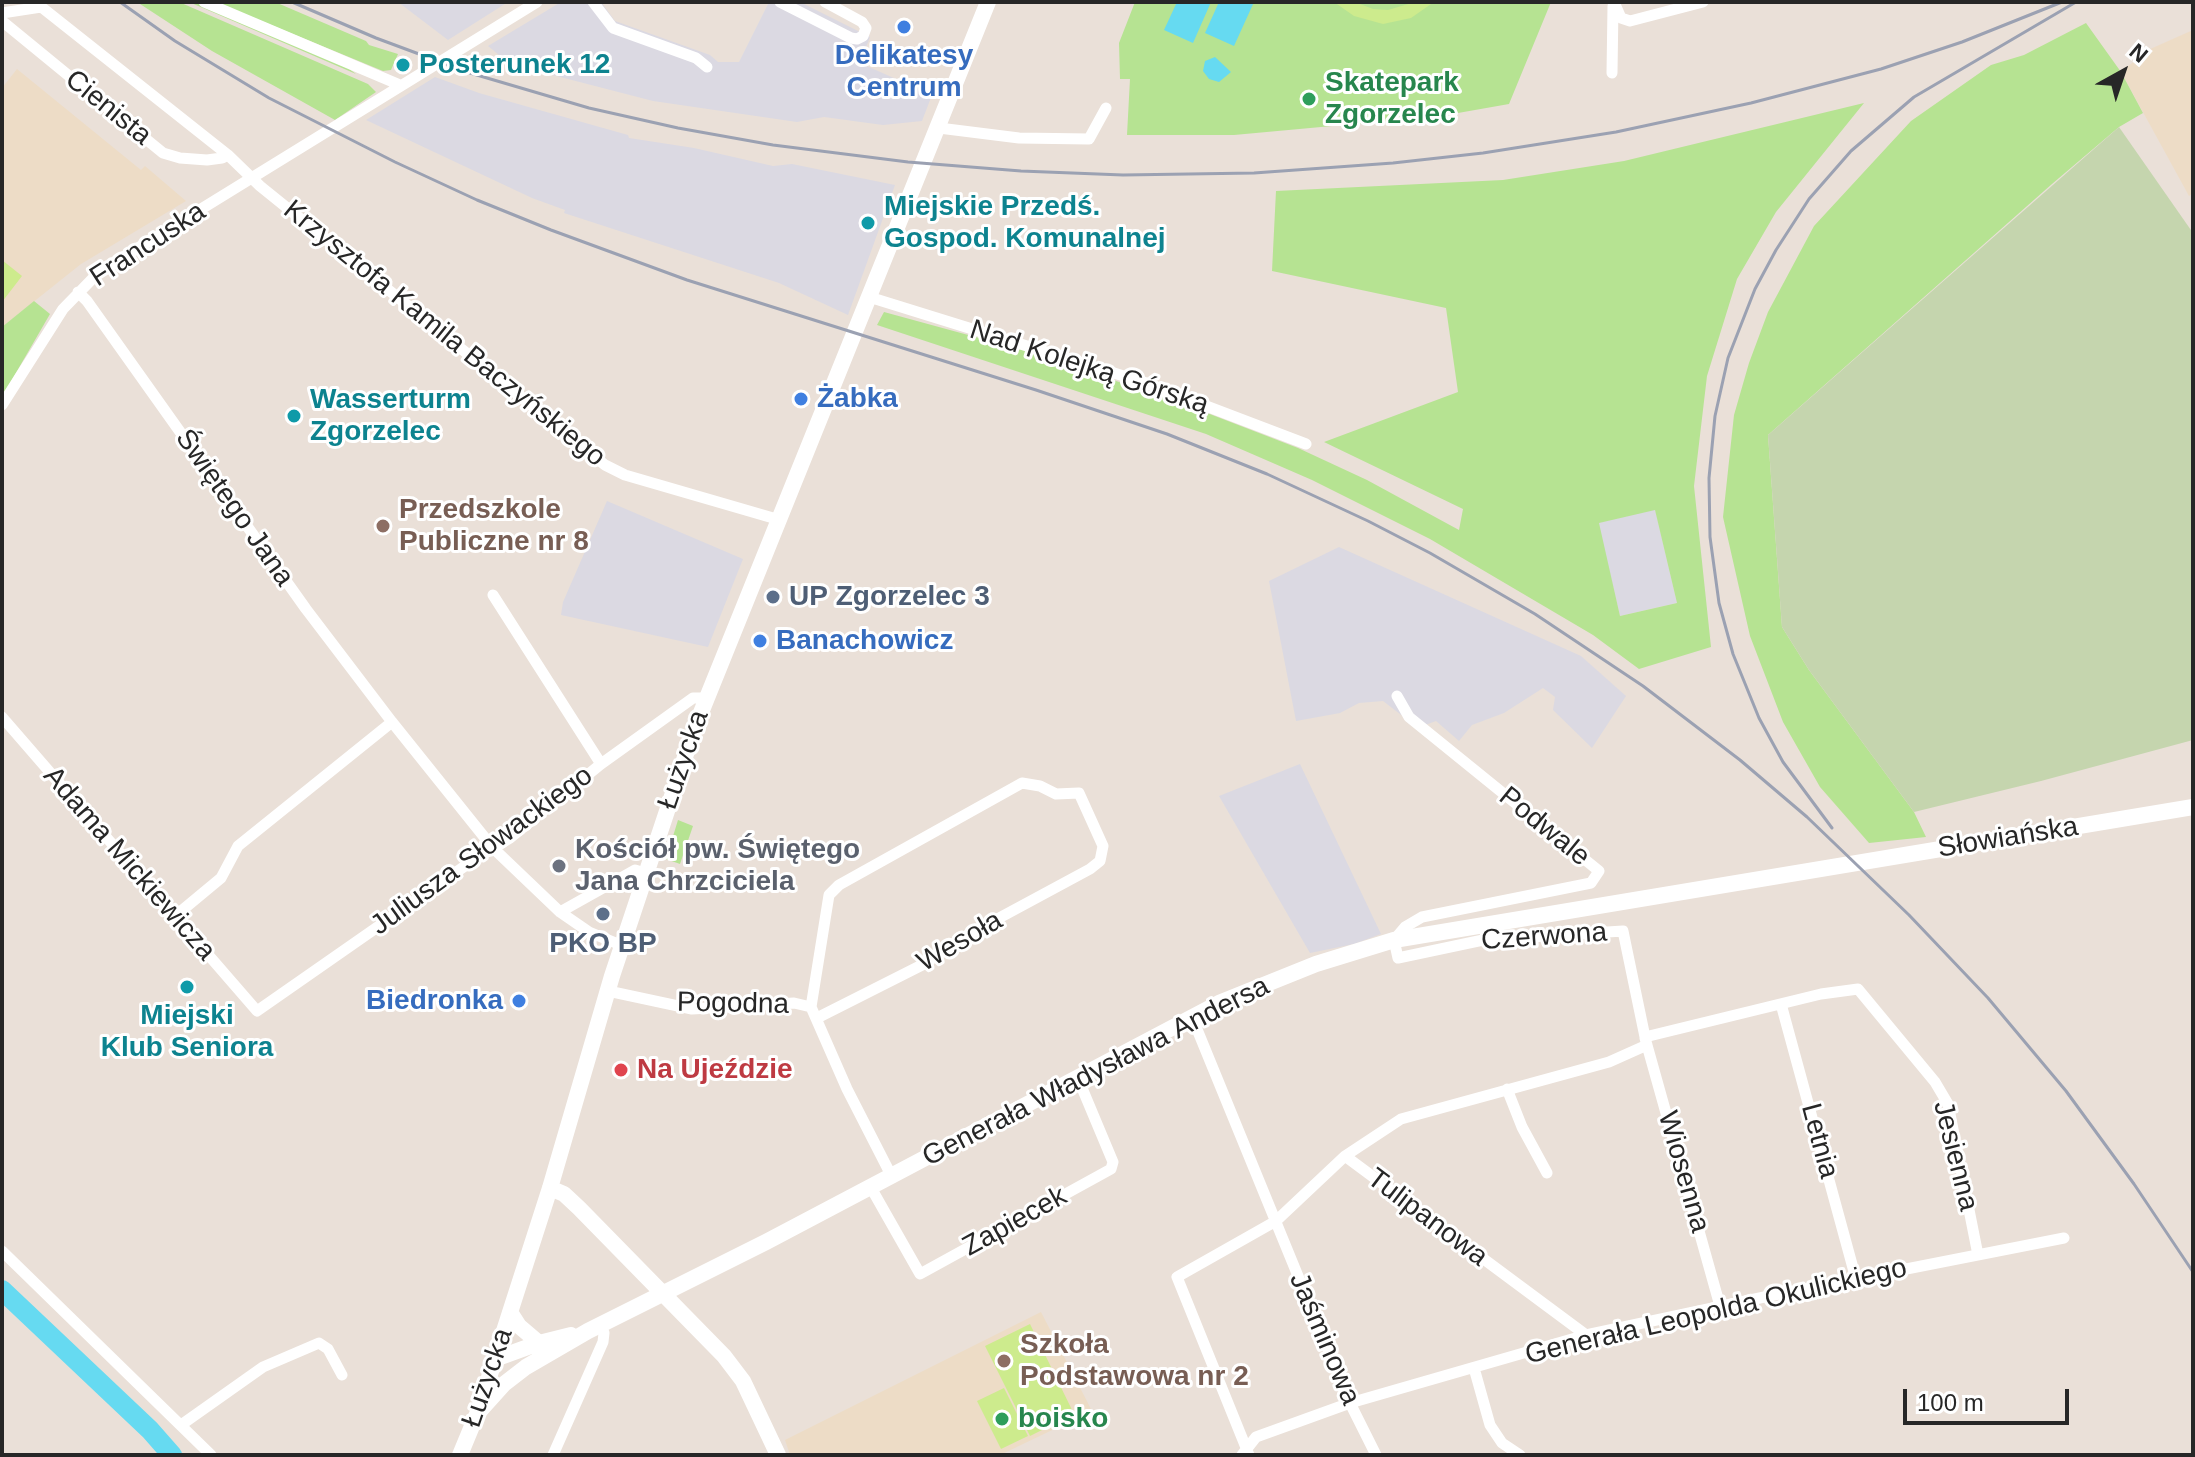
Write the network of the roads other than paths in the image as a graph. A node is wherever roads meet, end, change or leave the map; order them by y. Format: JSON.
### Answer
{"nodes":[{"id":1,"x":204,"y":2,"type":"edge"},
{"id":2,"x":537,"y":2,"type":"edge"},
{"id":3,"x":593,"y":2,"type":"edge"},
{"id":4,"x":780,"y":2,"type":"edge"},
{"id":5,"x":825,"y":2,"type":"edge"},
{"id":6,"x":988,"y":2,"type":"edge"},
{"id":7,"x":1703,"y":2,"type":"edge"},
{"id":8,"x":38,"y":4,"type":"edge"},
{"id":9,"x":1614,"y":4,"type":"edge"},
{"id":10,"x":2,"y":13,"type":"edge"},
{"id":11,"x":2,"y":21,"type":"edge"},
{"id":12,"x":707,"y":67,"type":"dead end"},
{"id":13,"x":1612,"y":73,"type":"dead end"},
{"id":14,"x":400,"y":85,"type":"junction"},
{"id":15,"x":1106,"y":108,"type":"dead end"},
{"id":16,"x":939,"y":128,"type":"junction"},
{"id":17,"x":228,"y":155,"type":"junction"},
{"id":18,"x":252,"y":179,"type":"junction"},
{"id":19,"x":78,"y":292,"type":"junction"},
{"id":20,"x":869,"y":297,"type":"junction"},
{"id":21,"x":2,"y":405,"type":"edge"},
{"id":22,"x":1306,"y":444,"type":"dead end"},
{"id":23,"x":780,"y":520,"type":"junction"},
{"id":24,"x":493,"y":595,"type":"dead end"},
{"id":25,"x":1397,"y":696,"type":"dead end"},
{"id":26,"x":707,"y":698,"type":"junction"},
{"id":27,"x":2,"y":717,"type":"edge"},
{"id":28,"x":392,"y":722,"type":"junction"},
{"id":29,"x":601,"y":764,"type":"junction"},
{"id":30,"x":2193,"y":807,"type":"edge"},
{"id":31,"x":493,"y":848,"type":"junction"},
{"id":32,"x":1100,"y":861,"type":"joint"},
{"id":33,"x":1824,"y":868,"type":"joint"},
{"id":34,"x":645,"y":873,"type":"junction"},
{"id":35,"x":560,"y":912,"type":"junction"},
{"id":36,"x":174,"y":917,"type":"junction"},
{"id":37,"x":1394,"y":940,"type":"junction"},
{"id":38,"x":623,"y":946,"type":"junction"},
{"id":39,"x":608,"y":991,"type":"junction"},
{"id":40,"x":1781,"y":1004,"type":"junction"},
{"id":41,"x":257,"y":1011,"type":"joint"},
{"id":42,"x":814,"y":1012,"type":"junction"},
{"id":43,"x":1192,"y":1017,"type":"junction"},
{"id":44,"x":1646,"y":1041,"type":"junction"},
{"id":45,"x":1077,"y":1076,"type":"junction"},
{"id":46,"x":1507,"y":1089,"type":"junction"},
{"id":47,"x":1345,"y":1156,"type":"junction"},
{"id":48,"x":1547,"y":1173,"type":"dead end"},
{"id":49,"x":891,"y":1175,"type":"junction"},
{"id":50,"x":870,"y":1186,"type":"junction"},
{"id":51,"x":550,"y":1188,"type":"junction"},
{"id":52,"x":1276,"y":1221,"type":"junction"},
{"id":53,"x":2064,"y":1238,"type":"dead end"},
{"id":54,"x":2,"y":1251,"type":"edge"},
{"id":55,"x":1978,"y":1255,"type":"junction"},
{"id":56,"x":1856,"y":1279,"type":"junction"},
{"id":57,"x":663,"y":1295,"type":"junction"},
{"id":58,"x":1720,"y":1306,"type":"junction"},
{"id":59,"x":510,"y":1312,"type":"junction"},
{"id":60,"x":594,"y":1329,"type":"junction"},
{"id":61,"x":1586,"y":1335,"type":"junction"},
{"id":62,"x":539,"y":1343,"type":"junction"},
{"id":63,"x":495,"y":1359,"type":"junction"},
{"id":64,"x":531,"y":1364,"type":"junction"},
{"id":65,"x":1474,"y":1368,"type":"junction"},
{"id":66,"x":342,"y":1375,"type":"dead end"},
{"id":67,"x":1350,"y":1403,"type":"junction"},
{"id":68,"x":477,"y":1414,"type":"junction"},
{"id":69,"x":181,"y":1425,"type":"junction"},
{"id":70,"x":1246,"y":1453,"type":"edge"},
{"id":71,"x":211,"y":1455,"type":"edge"},
{"id":72,"x":460,"y":1455,"type":"edge"},
{"id":73,"x":553,"y":1455,"type":"edge"},
{"id":74,"x":778,"y":1455,"type":"edge"},
{"id":75,"x":1376,"y":1455,"type":"edge"},
{"id":76,"x":1520,"y":1455,"type":"edge"}],
"edges":[{"from":1,"to":14,"type":"street"},
{"from":2,"to":14,"type":"street","name":"Francuska"},
{"from":3,"to":12,"type":"street"},
{"from":4,"to":5,"type":"street"},
{"from":6,"to":16,"type":"street","name":"Łużycka"},
{"from":7,"to":9,"type":"street"},
{"from":8,"to":10,"type":"street"},
{"from":8,"to":17,"type":"street","name":"Krzysztofa Kamila Baczyńskiego"},
{"from":9,"to":13,"type":"street"},
{"from":11,"to":17,"type":"street","name":"Cienista"},
{"from":14,"to":18,"type":"street","name":"Francuska"},
{"from":15,"to":16,"type":"street"},
{"from":16,"to":20,"type":"street","name":"Łużycka"},
{"from":17,"to":18,"type":"street","name":"Krzysztofa Kamila Baczyńskiego"},
{"from":18,"to":19,"type":"street","name":"Francuska"},
{"from":18,"to":23,"type":"street","name":"Krzysztofa Kamila Baczyńskiego"},
{"from":19,"to":21,"type":"street","name":"Francuska"},
{"from":19,"to":28,"type":"street","name":"Świętego Jana"},
{"from":20,"to":22,"type":"street","name":"Nad Kolejką Górską"},
{"from":20,"to":23,"type":"street","name":"Łużycka"},
{"from":23,"to":26,"type":"street","name":"Łużycka"},
{"from":24,"to":29,"type":"street"},
{"from":25,"to":37,"type":"street","name":"Podwale"},
{"from":26,"to":29,"type":"street","name":"Juliusza Słowackiego"},
{"from":26,"to":34,"type":"street","name":"Łużycka"},
{"from":27,"to":36,"type":"street","name":"Adama Mickiewicza"},
{"from":28,"to":31,"type":"street","name":"Świętego Jana"},
{"from":28,"to":36,"type":"street"},
{"from":29,"to":31,"type":"street","name":"Juliusza Słowackiego"},
{"from":30,"to":33,"type":"street","name":"Słowiańska"},
{"from":31,"to":35,"type":"street","name":"Świętego Jana"},
{"from":31,"to":41,"type":"street","name":"Juliusza Słowackiego"},
{"from":32,"to":42,"type":"street","name":"Wesoła"},
{"from":32,"to":42,"type":"street","name":"Pogodna"},
{"from":33,"to":37,"type":"street","name":"Generała Władysława Andersa"},
{"from":34,"to":35,"type":"street"},
{"from":34,"to":38,"type":"street","name":"Łużycka"},
{"from":35,"to":38,"type":"street","name":"Świętego Jana"},
{"from":36,"to":41,"type":"street","name":"Adama Mickiewicza"},
{"from":37,"to":43,"type":"street","name":"Generała Władysława Andersa"},
{"from":37,"to":44,"type":"street","name":"Czerwona"},
{"from":38,"to":39,"type":"street","name":"Łużycka"},
{"from":39,"to":42,"type":"street","name":"Pogodna"},
{"from":39,"to":51,"type":"street","name":"Łużycka"},
{"from":40,"to":44,"type":"street"},
{"from":40,"to":55,"type":"street","name":"Jesienna"},
{"from":40,"to":56,"type":"street","name":"Letnia"},
{"from":42,"to":49,"type":"street","name":"Pogodna"},
{"from":43,"to":45,"type":"street","name":"Generała Władysława Andersa"},
{"from":43,"to":52,"type":"street","name":"Jaśminowa"},
{"from":44,"to":46,"type":"street"},
{"from":44,"to":58,"type":"street","name":"Wiosenna"},
{"from":45,"to":49,"type":"street","name":"Generała Władysława Andersa"},
{"from":45,"to":50,"type":"street","name":"Zapiecek"},
{"from":46,"to":47,"type":"street"},
{"from":46,"to":48,"type":"street"},
{"from":47,"to":52,"type":"street","name":"Tulipanowa"},
{"from":47,"to":61,"type":"street","name":"Tulipanowa"},
{"from":49,"to":50,"type":"street","name":"Generała Władysława Andersa"},
{"from":50,"to":57,"type":"street","name":"Generała Władysława Andersa"},
{"from":51,"to":57,"type":"street"},
{"from":51,"to":59,"type":"street","name":"Łużycka"},
{"from":52,"to":67,"type":"street","name":"Jaśminowa"},
{"from":52,"to":70,"type":"street","name":"Tulipanowa"},
{"from":53,"to":55,"type":"street","name":"Generała Leopolda Okulickiego"},
{"from":54,"to":69,"type":"street"},
{"from":55,"to":56,"type":"street","name":"Generała Leopolda Okulickiego"},
{"from":56,"to":58,"type":"street","name":"Generała Leopolda Okulickiego"},
{"from":57,"to":60,"type":"street","name":"Generała Władysława Andersa"},
{"from":57,"to":74,"type":"street"},
{"from":58,"to":61,"type":"street","name":"Generała Leopolda Okulickiego"},
{"from":59,"to":62,"type":"street"},
{"from":59,"to":63,"type":"street","name":"Łużycka"},
{"from":60,"to":62,"type":"street","name":"Generała Władysława Andersa"},
{"from":60,"to":64,"type":"street","name":"Generała Władysława Andersa"},
{"from":60,"to":73,"type":"street"},
{"from":61,"to":65,"type":"street","name":"Generała Leopolda Okulickiego"},
{"from":62,"to":63,"type":"street","name":"Generała Władysława Andersa"},
{"from":63,"to":64,"type":"street"},
{"from":63,"to":68,"type":"street","name":"Łużycka"},
{"from":64,"to":68,"type":"street","name":"Generała Władysława Andersa"},
{"from":65,"to":67,"type":"street","name":"Generała Leopolda Okulickiego"},
{"from":65,"to":76,"type":"street"},
{"from":66,"to":69,"type":"street"},
{"from":67,"to":70,"type":"street","name":"Generała Leopolda Okulickiego"},
{"from":67,"to":75,"type":"street","name":"Jaśminowa"},
{"from":68,"to":72,"type":"street","name":"Łużycka"},
{"from":69,"to":71,"type":"street"}]}
